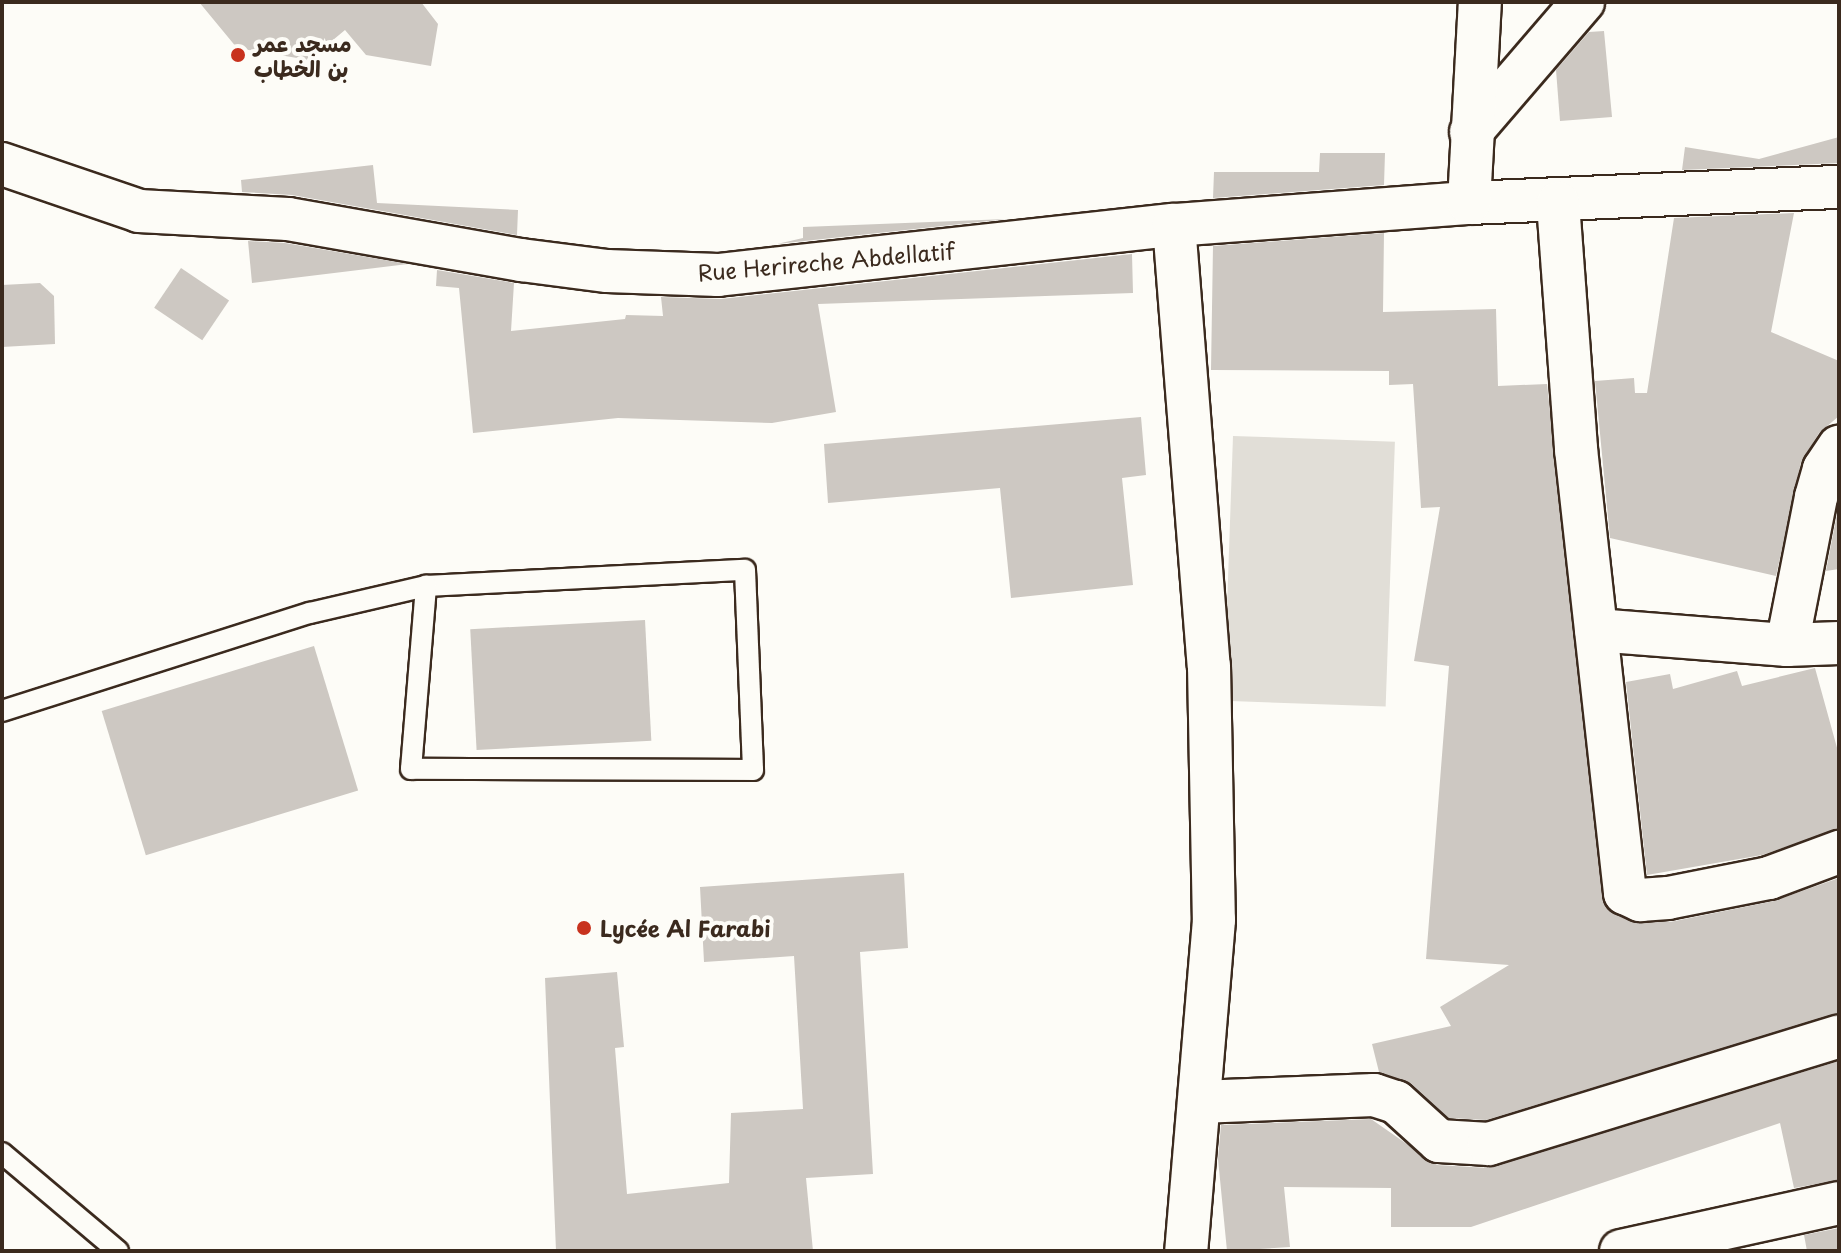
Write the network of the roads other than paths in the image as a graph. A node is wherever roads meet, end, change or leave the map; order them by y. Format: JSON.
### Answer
{"nodes":[{"id":1,"x":1480,"y":2,"type":"edge"},
{"id":2,"x":1583,"y":2,"type":"edge"},
{"id":3,"x":1471,"y":132,"type":"junction"},
{"id":4,"x":2,"y":164,"type":"edge"},
{"id":5,"x":1839,"y":187,"type":"edge"},
{"id":6,"x":1469,"y":203,"type":"junction"},
{"id":7,"x":1558,"y":203,"type":"junction"},
{"id":8,"x":1174,"y":225,"type":"junction"},
{"id":9,"x":1839,"y":447,"type":"edge"},
{"id":10,"x":426,"y":586,"type":"junction"},
{"id":11,"x":1596,"y":630,"type":"junction"},
{"id":12,"x":1839,"y":643,"type":"edge"},
{"id":13,"x":1787,"y":645,"type":"junction"},
{"id":14,"x":2,"y":711,"type":"edge"},
{"id":15,"x":1839,"y":852,"type":"edge"},
{"id":16,"x":1839,"y":1036,"type":"edge"},
{"id":17,"x":1199,"y":1102,"type":"junction"},
{"id":18,"x":2,"y":1153,"type":"edge"},
{"id":19,"x":1839,"y":1203,"type":"edge"},
{"id":20,"x":118,"y":1251,"type":"edge"},
{"id":21,"x":1186,"y":1251,"type":"edge"},
{"id":22,"x":1621,"y":1251,"type":"edge"}],
"edges":[{"from":1,"to":3,"type":"street"},
{"from":2,"to":3,"type":"street"},
{"from":3,"to":6,"type":"street"},
{"from":4,"to":8,"type":"street","name":"Rue Herireche Abdellatif"},
{"from":5,"to":7,"type":"street","name":"Rue Herireche Abdellatif"},
{"from":6,"to":7,"type":"street","name":"Rue Herireche Abdellatif"},
{"from":6,"to":8,"type":"street","name":"Rue Herireche Abdellatif"},
{"from":7,"to":11,"type":"street"},
{"from":8,"to":17,"type":"street"},
{"from":9,"to":13,"type":"street"},
{"from":10,"to":10,"type":"lane"},
{"from":10,"to":14,"type":"lane"},
{"from":11,"to":13,"type":"street"},
{"from":11,"to":15,"type":"street"},
{"from":12,"to":13,"type":"street"},
{"from":16,"to":17,"type":"street"},
{"from":17,"to":21,"type":"street"},
{"from":18,"to":20,"type":"lane"},
{"from":19,"to":22,"type":"street"}]}
